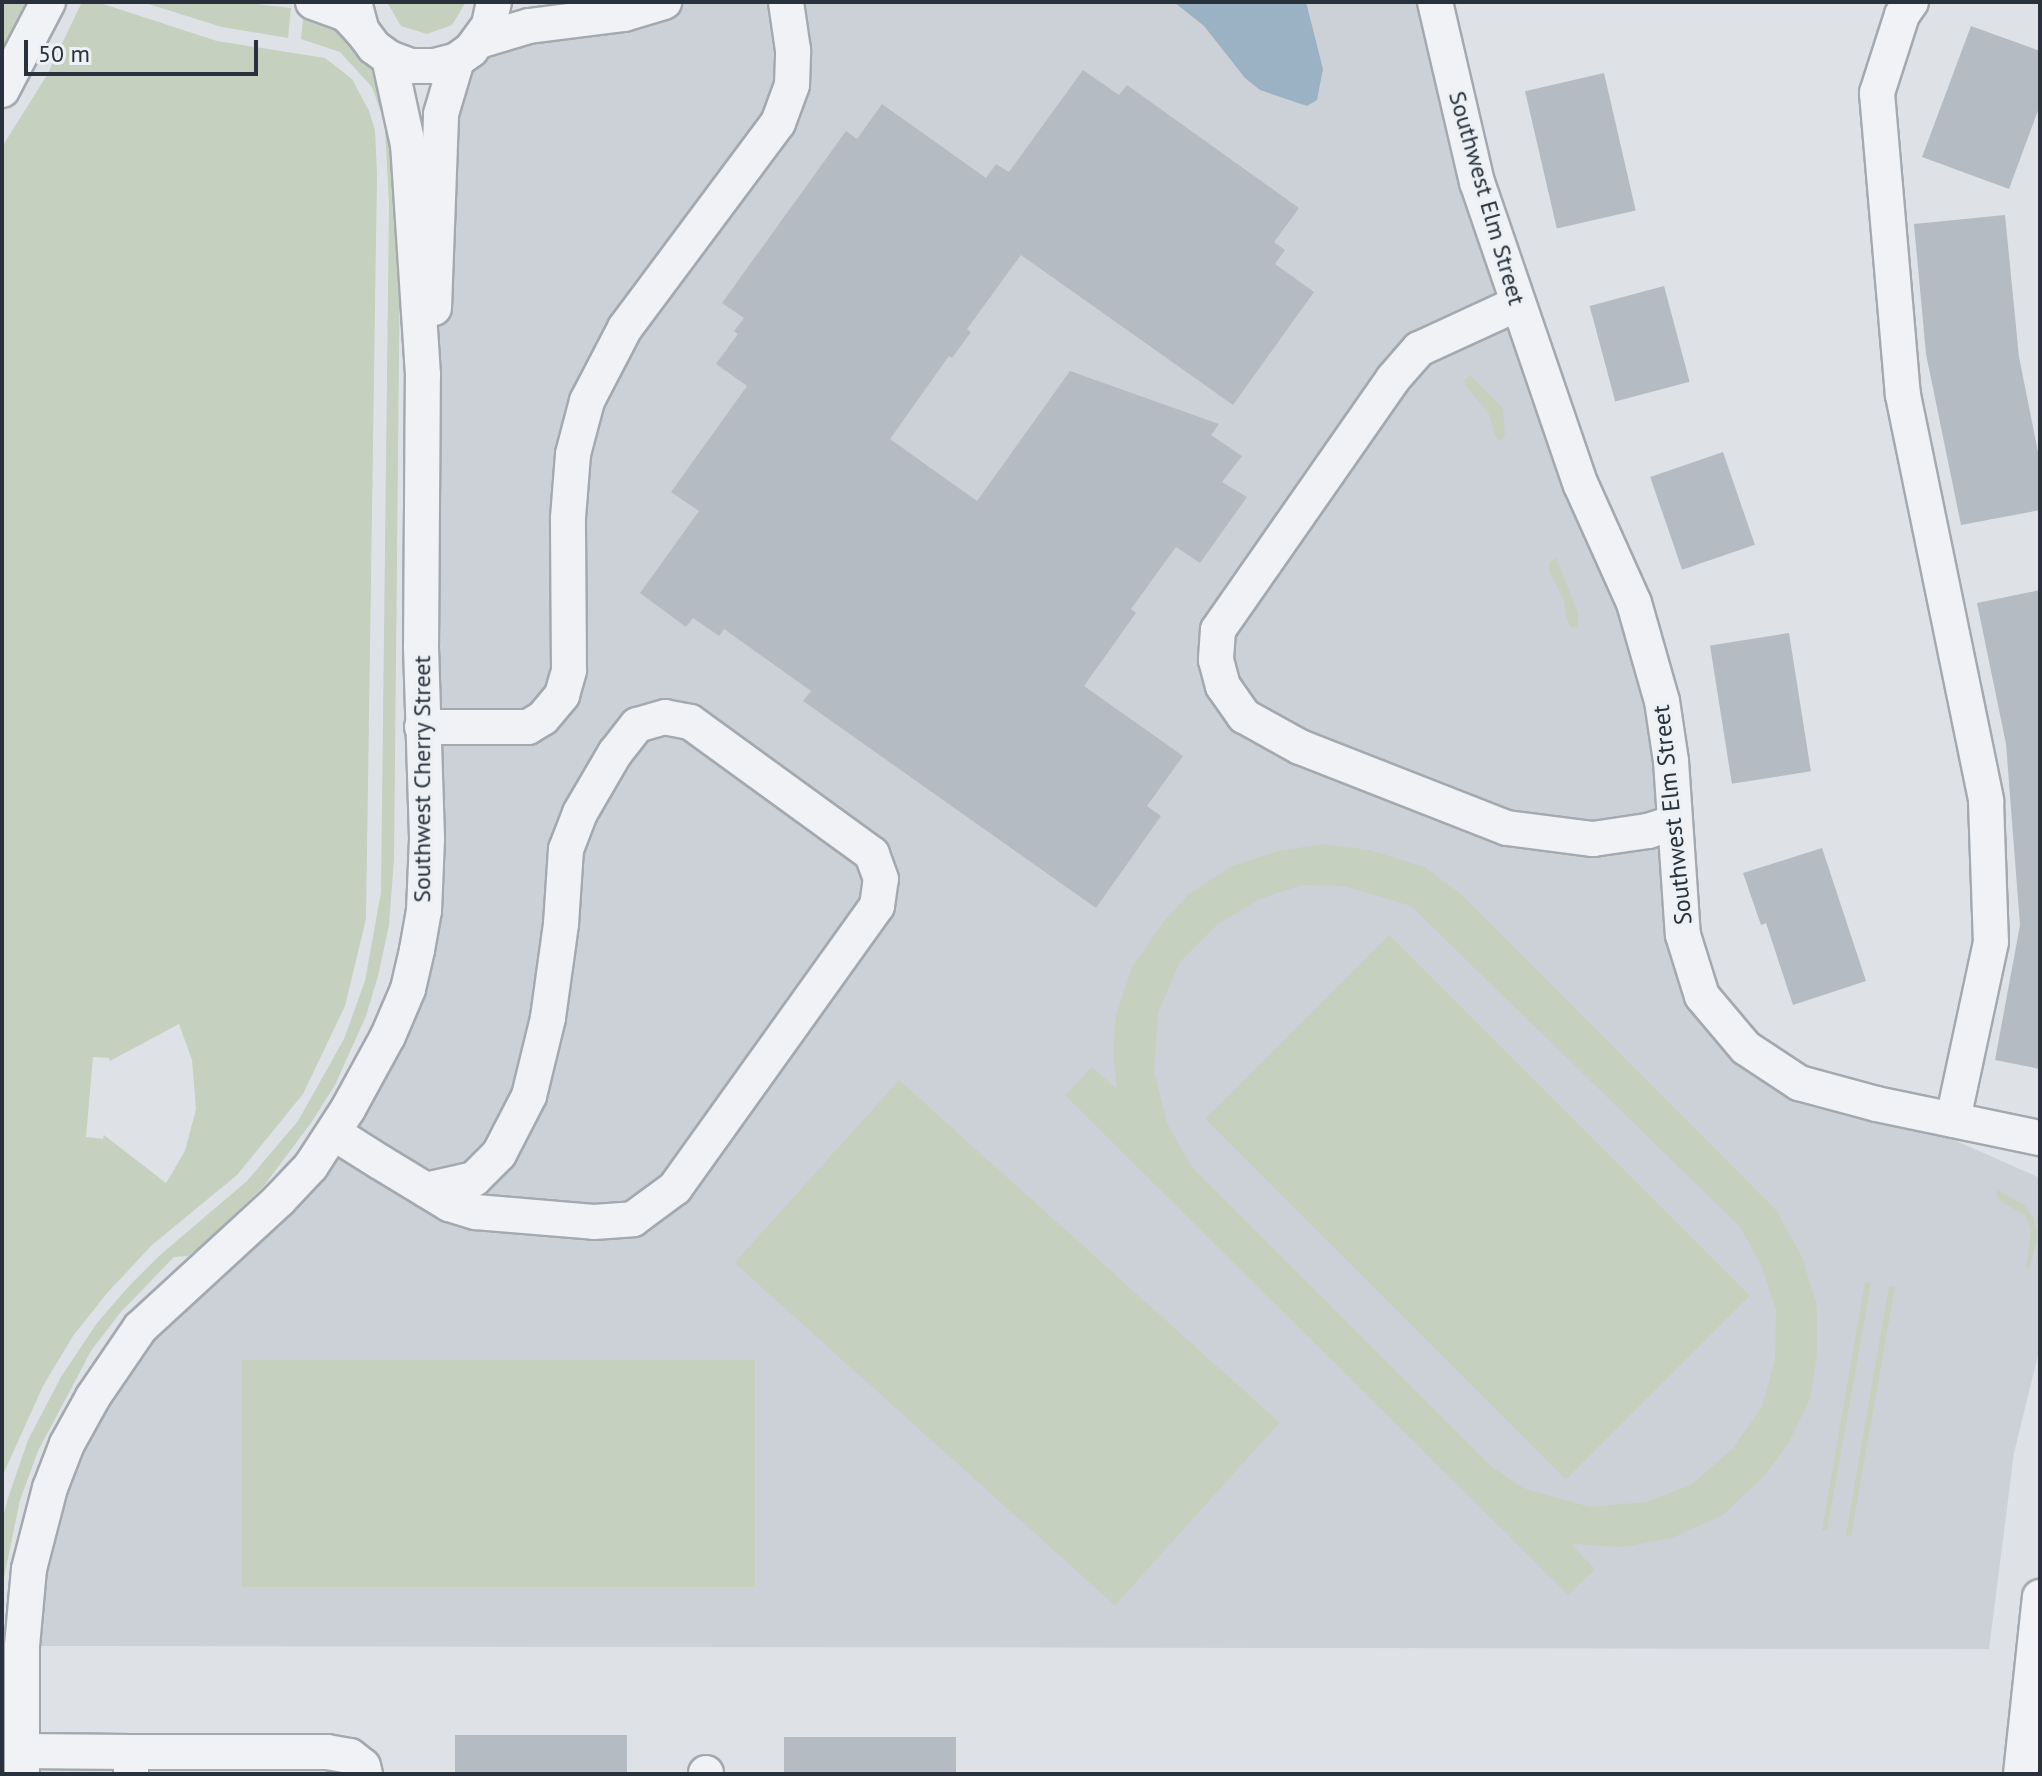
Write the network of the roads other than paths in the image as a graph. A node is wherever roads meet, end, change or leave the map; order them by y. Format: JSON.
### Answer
{"nodes":[{"id":1,"x":48,"y":2,"type":"edge"},
{"id":2,"x":313,"y":2,"type":"edge"},
{"id":3,"x":494,"y":2,"type":"edge"},
{"id":4,"x":664,"y":2,"type":"edge"},
{"id":5,"x":786,"y":2,"type":"edge"},
{"id":6,"x":1435,"y":2,"type":"edge"},
{"id":7,"x":1911,"y":2,"type":"edge"},
{"id":8,"x":358,"y":16,"type":"edge"},
{"id":9,"x":468,"y":50,"type":"junction"},
{"id":10,"x":389,"y":58,"type":"junction"},
{"id":11,"x":2,"y":90,"type":"edge"},
{"id":12,"x":1517,"y":304,"type":"junction"},
{"id":13,"x":423,"y":375,"type":"junction"},
{"id":14,"x":422,"y":727,"type":"junction"},
{"id":15,"x":1675,"y":822,"type":"junction"},
{"id":16,"x":1953,"y":1120,"type":"junction"},
{"id":17,"x":334,"y":1133,"type":"junction"},
{"id":18,"x":2040,"y":1138,"type":"edge"},
{"id":19,"x":426,"y":1190,"type":"junction"},
{"id":20,"x":2040,"y":1597,"type":"edge"},
{"id":21,"x":2036,"y":1668,"type":"edge"},
{"id":22,"x":22,"y":1762,"type":"edge"},
{"id":23,"x":131,"y":1763,"type":"edge"},
{"id":24,"x":365,"y":1774,"type":"edge"},
{"id":25,"x":2021,"y":1774,"type":"edge"}],
"edges":[{"from":1,"to":11,"type":"street"},
{"from":2,"to":8,"type":"street"},
{"from":3,"to":9,"type":"street","name":"Southwest Cherry Street"},
{"from":4,"to":9,"type":"street"},
{"from":5,"to":14,"type":"street"},
{"from":6,"to":12,"type":"street","name":"Southwest Elm Street"},
{"from":7,"to":16,"type":"street"},
{"from":8,"to":10,"type":"street"},
{"from":9,"to":10,"type":"street"},
{"from":9,"to":13,"type":"street","name":"Southwest Cherry Street"},
{"from":10,"to":13,"type":"street","name":"Southwest Cherry Street"},
{"from":12,"to":15,"type":"street","name":"Southwest Elm Street"},
{"from":12,"to":15,"type":"street"},
{"from":13,"to":14,"type":"street","name":"Southwest Cherry Street"},
{"from":14,"to":17,"type":"street","name":"Southwest Cherry Street"},
{"from":15,"to":16,"type":"street","name":"Southwest Elm Street"},
{"from":16,"to":18,"type":"street","name":"Southwest Elm Street"},
{"from":17,"to":19,"type":"street"},
{"from":17,"to":22,"type":"street","name":"Southwest Cherry Street"},
{"from":19,"to":19,"type":"street"},
{"from":20,"to":21,"type":"street"},
{"from":21,"to":25,"type":"street"},
{"from":22,"to":23,"type":"street"},
{"from":23,"to":24,"type":"street"}]}
